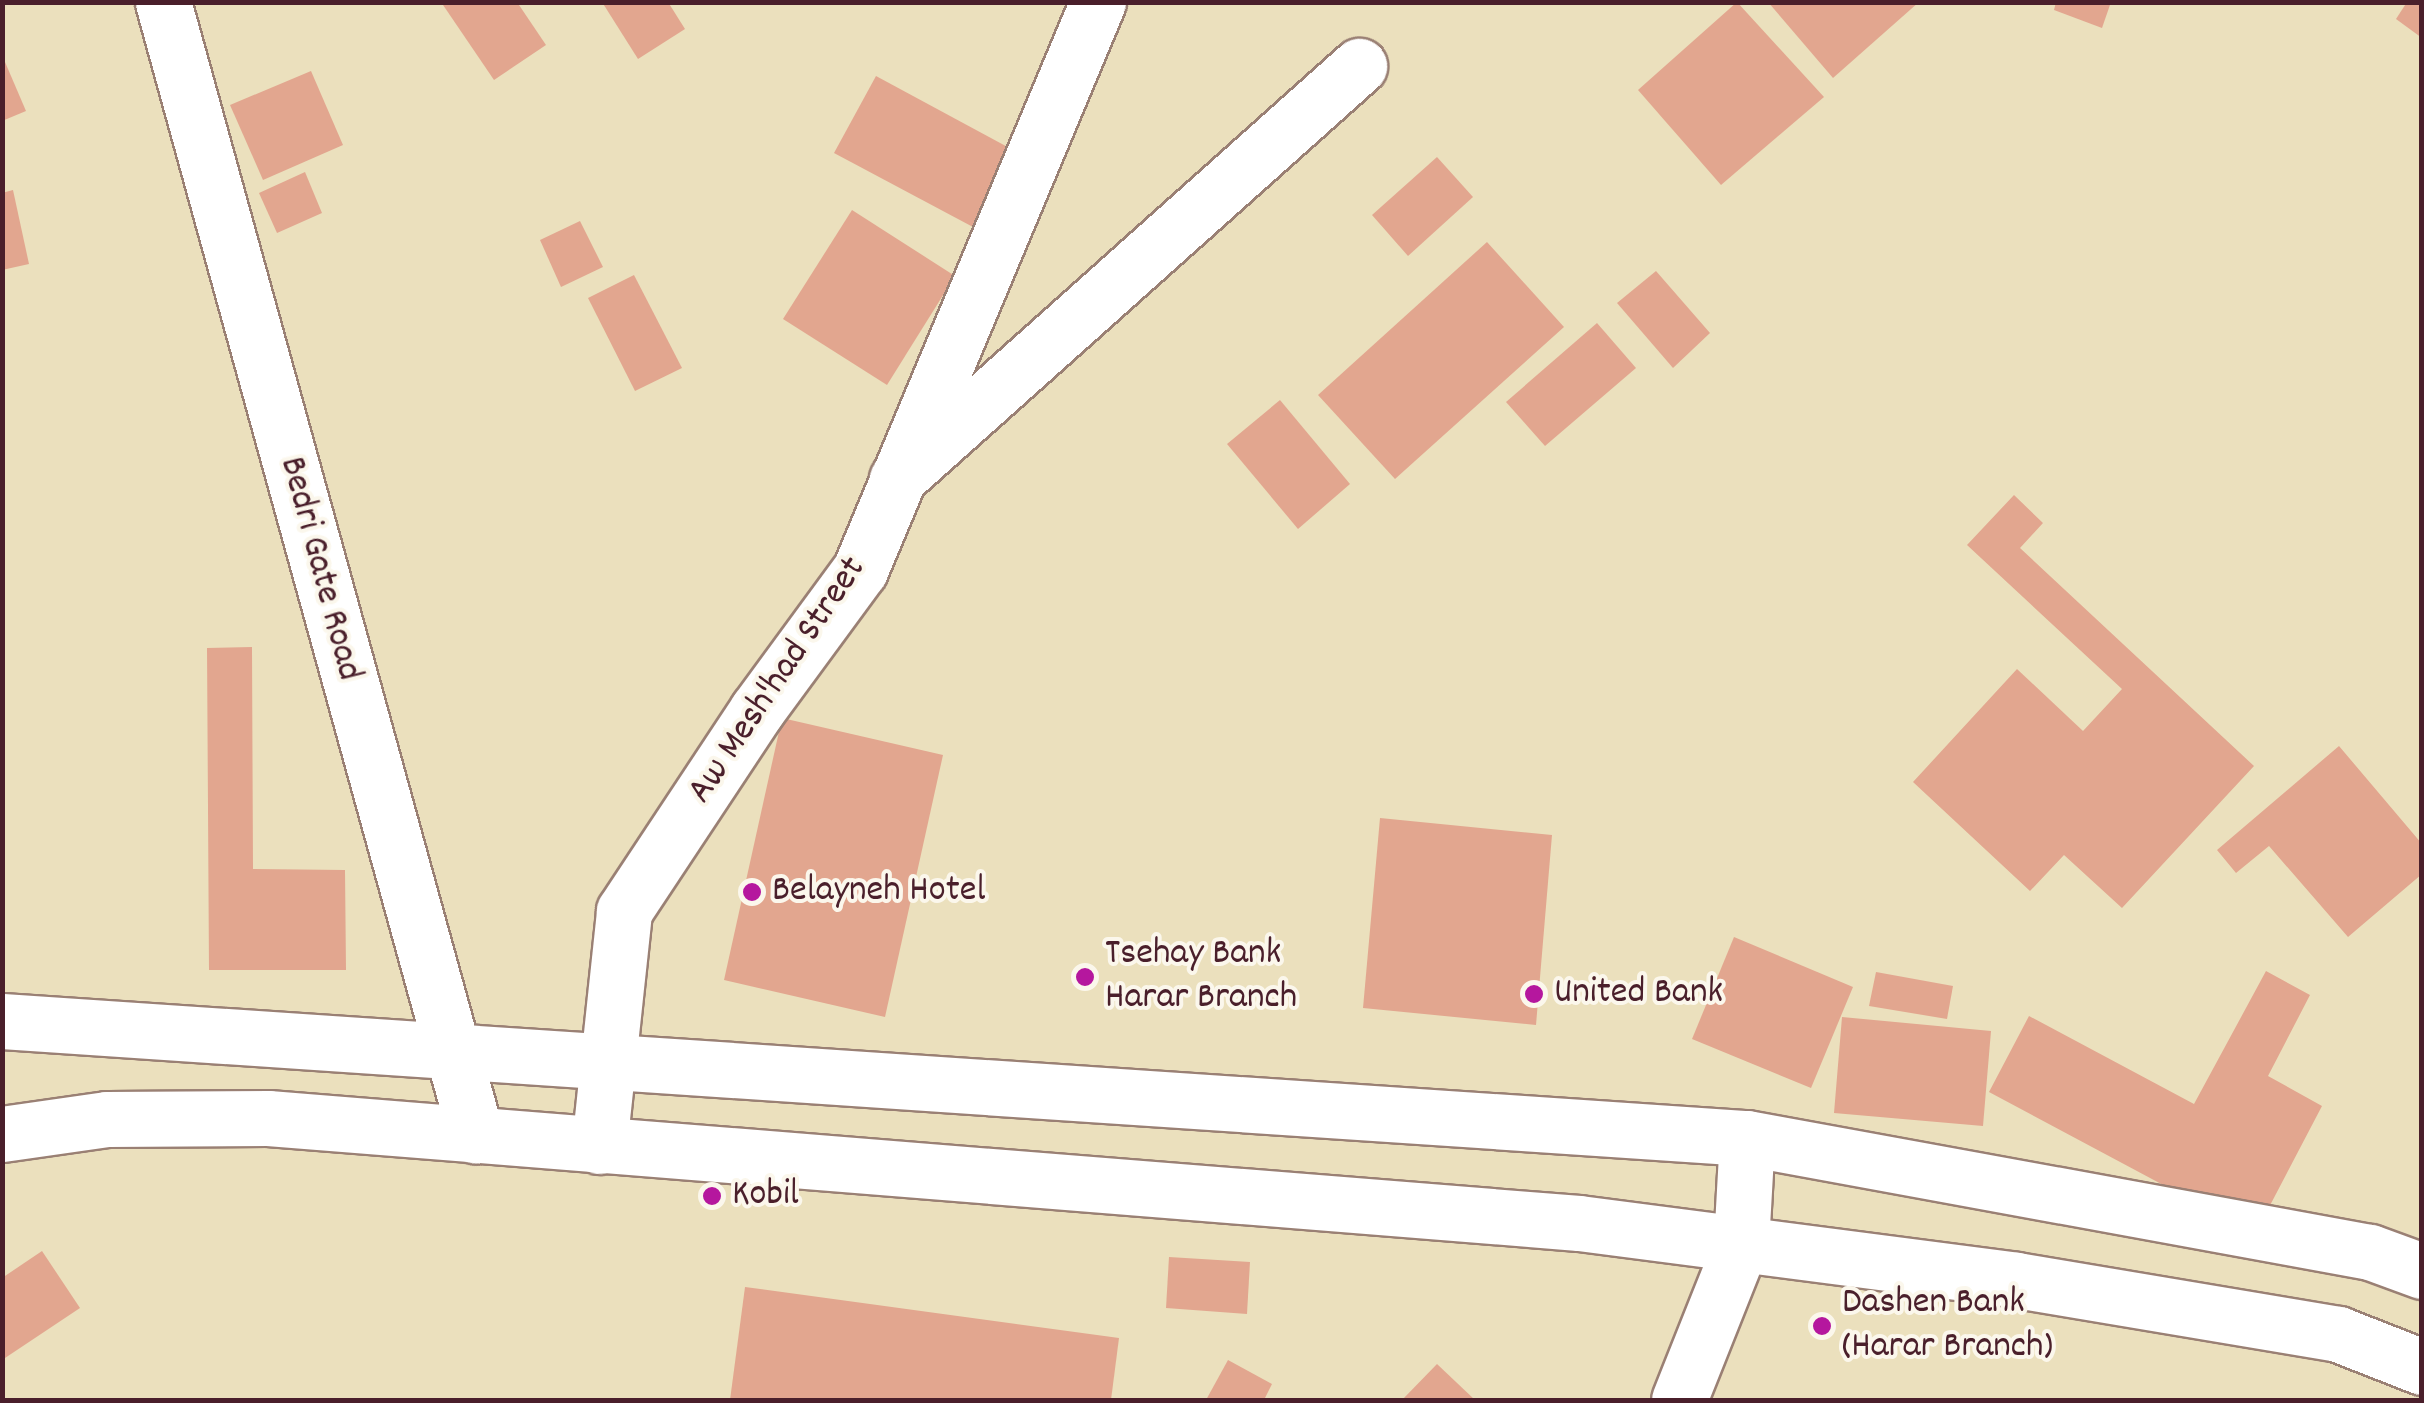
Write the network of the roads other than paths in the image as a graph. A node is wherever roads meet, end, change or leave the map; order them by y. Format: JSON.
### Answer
{"nodes":[{"id":1,"x":163,"y":2,"type":"edge"},
{"id":2,"x":1098,"y":2,"type":"edge"},
{"id":3,"x":1360,"y":66,"type":"dead end"},
{"id":4,"x":897,"y":479,"type":"junction"},
{"id":5,"x":2,"y":1022,"type":"edge"},
{"id":6,"x":452,"y":1052,"type":"junction"},
{"id":7,"x":610,"y":1063,"type":"junction"},
{"id":8,"x":2,"y":1134,"type":"edge"},
{"id":9,"x":476,"y":1136,"type":"junction"},
{"id":10,"x":1747,"y":1138,"type":"junction"},
{"id":11,"x":600,"y":1146,"type":"junction"},
{"id":12,"x":1740,"y":1244,"type":"junction"},
{"id":13,"x":2422,"y":1272,"type":"edge"},
{"id":14,"x":2422,"y":1367,"type":"edge"},
{"id":15,"x":1679,"y":1400,"type":"edge"}],
"edges":[{"from":1,"to":6,"type":"street","name":"Bedri Gate Road"},
{"from":2,"to":4,"type":"street","name":"Aw Mesh'had Street"},
{"from":3,"to":4,"type":"street"},
{"from":4,"to":7,"type":"street","name":"Aw Mesh'had Street"},
{"from":5,"to":6,"type":"street"},
{"from":6,"to":7,"type":"street"},
{"from":6,"to":9,"type":"street","name":"Bedri Gate Road"},
{"from":7,"to":10,"type":"street"},
{"from":7,"to":11,"type":"street","name":"Aw Mesh'had Street"},
{"from":8,"to":9,"type":"street"},
{"from":9,"to":11,"type":"street"},
{"from":10,"to":12,"type":"street"},
{"from":10,"to":13,"type":"street"},
{"from":11,"to":12,"type":"street"},
{"from":12,"to":14,"type":"street"},
{"from":12,"to":15,"type":"street"}]}
